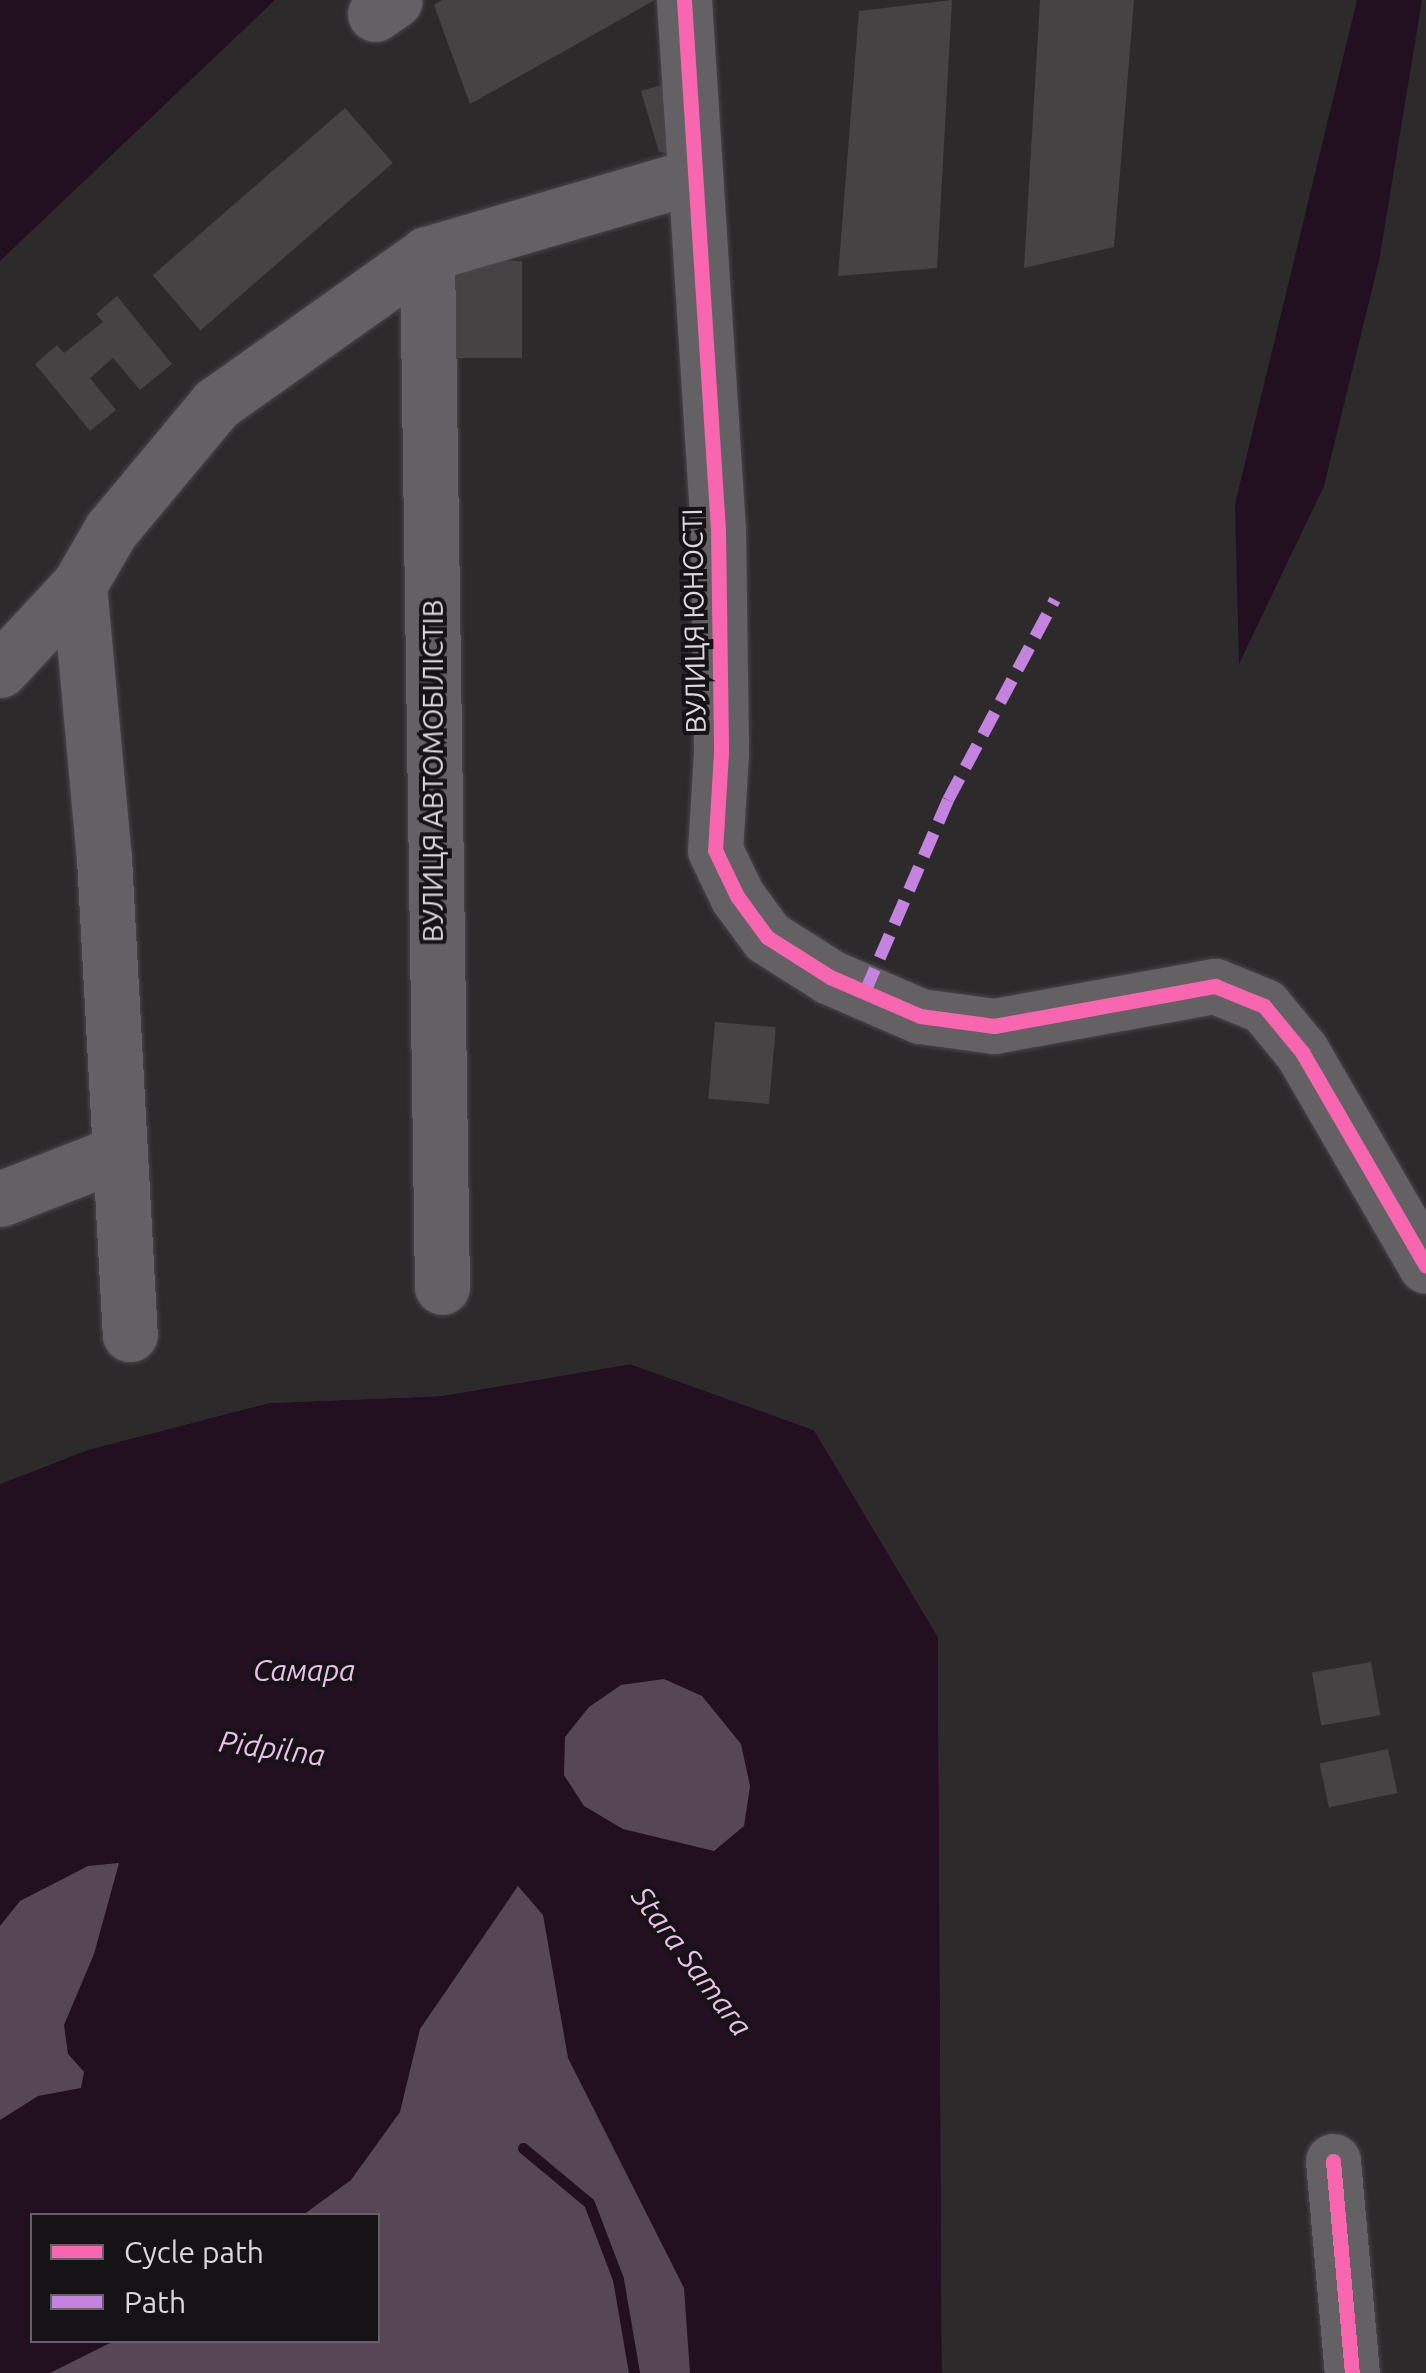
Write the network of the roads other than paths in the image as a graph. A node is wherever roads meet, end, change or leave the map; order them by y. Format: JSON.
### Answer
{"nodes":[{"id":1,"x":684,"y":0,"type":"edge"},
{"id":2,"x":691,"y":177,"type":"junction"},
{"id":3,"x":427,"y":254,"type":"junction"},
{"id":4,"x":79,"y":585,"type":"junction"},
{"id":5,"x":0,"y":670,"type":"edge"},
{"id":6,"x":118,"y":1154,"type":"junction"},
{"id":7,"x":0,"y":1199,"type":"edge"},
{"id":8,"x":1426,"y":1266,"type":"edge"},
{"id":9,"x":442,"y":1287,"type":"dead end"},
{"id":10,"x":130,"y":1334,"type":"dead end"},
{"id":11,"x":1333,"y":2161,"type":"dead end"},
{"id":12,"x":1352,"y":2373,"type":"edge"}],
"edges":[{"from":1,"to":2,"type":"street","name":"ВУЛИЦЯ ЮНОСТІ"},
{"from":2,"to":3,"type":"street"},
{"from":2,"to":8,"type":"street","name":"ВУЛИЦЯ ЮНОСТІ"},
{"from":3,"to":4,"type":"street"},
{"from":3,"to":9,"type":"street","name":"ВУЛИЦЯ АВТОМОБІЛІСТІВ"},
{"from":4,"to":5,"type":"street"},
{"from":4,"to":6,"type":"street"},
{"from":6,"to":7,"type":"street"},
{"from":6,"to":10,"type":"street"},
{"from":11,"to":12,"type":"street"}]}
